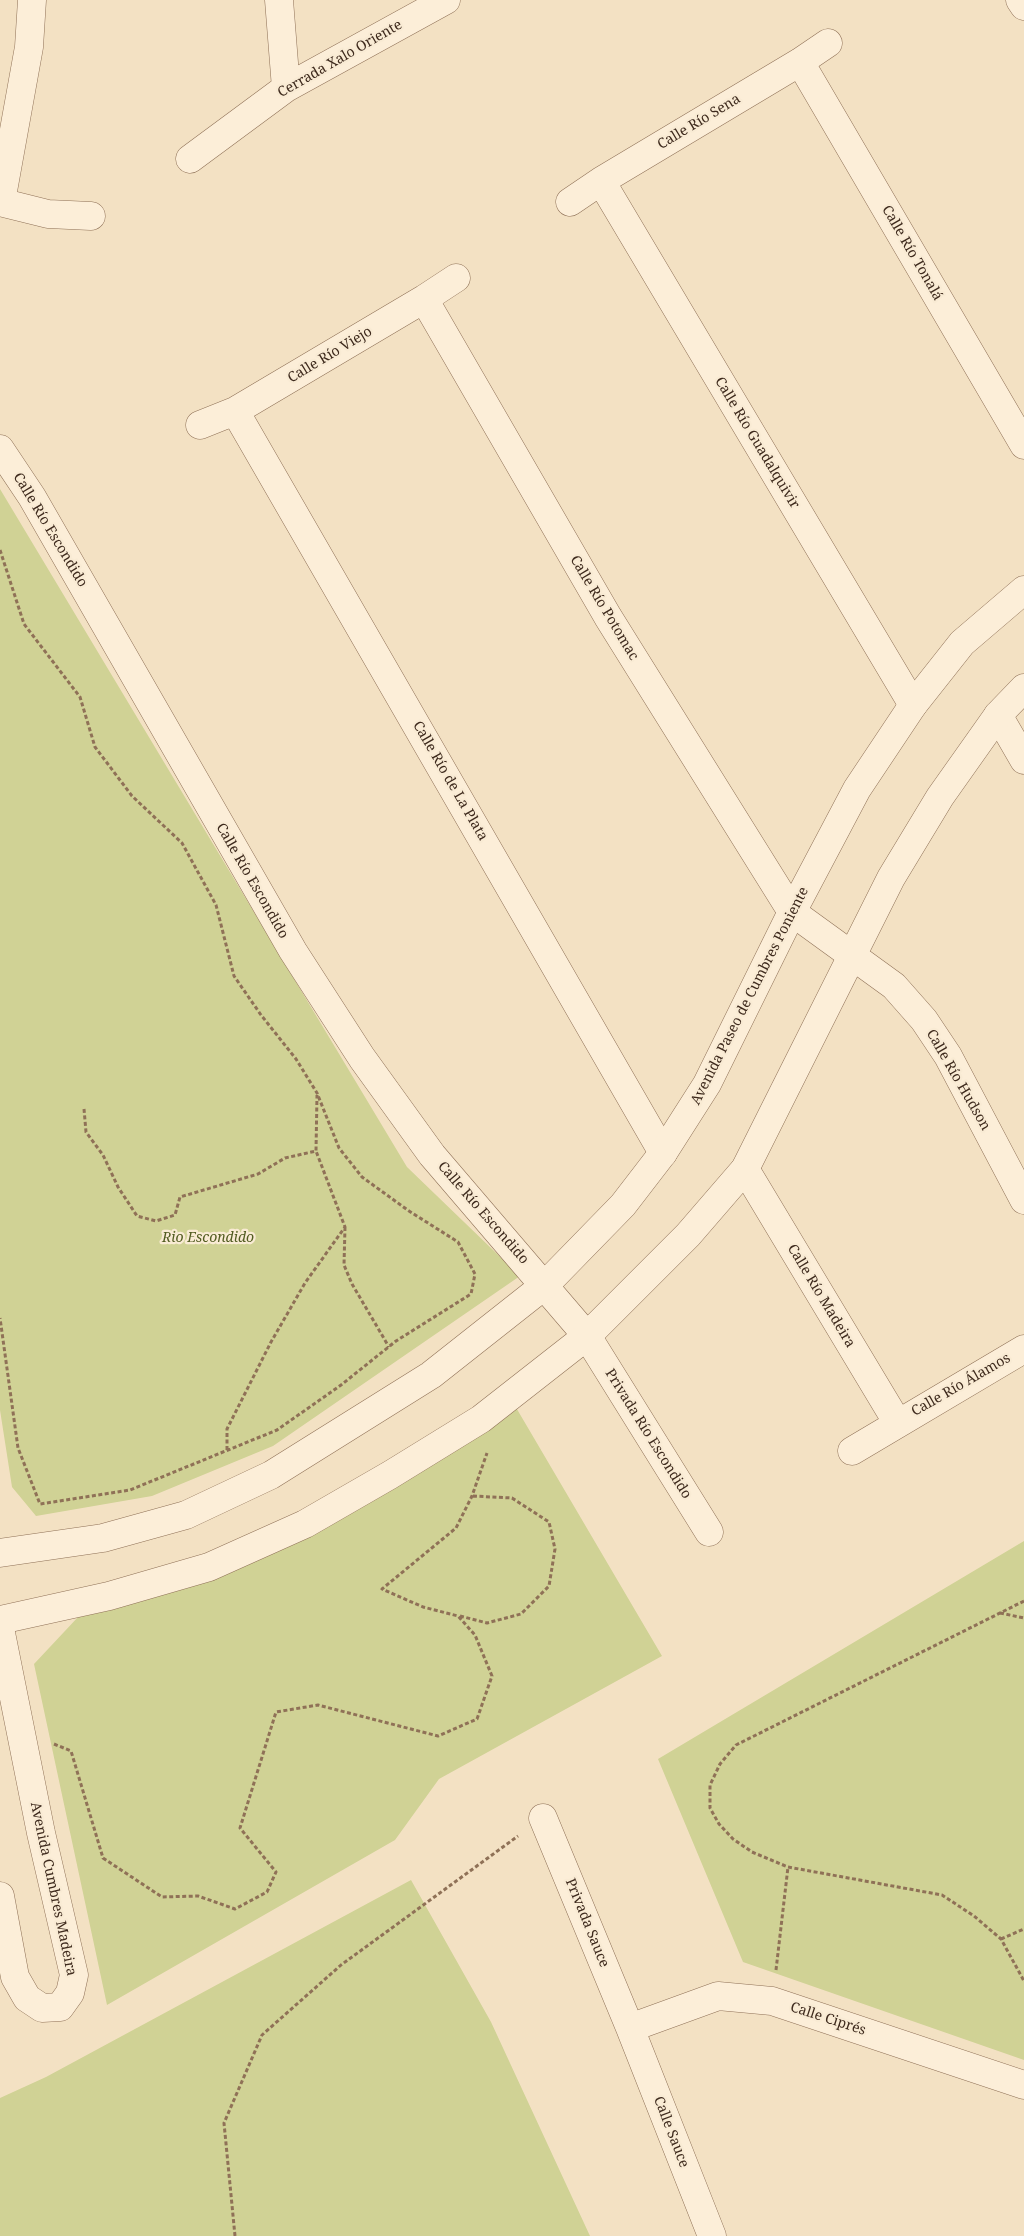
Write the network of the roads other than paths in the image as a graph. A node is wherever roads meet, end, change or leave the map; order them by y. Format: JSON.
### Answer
{"nodes":[{"id":1,"x":32,"y":0,"type":"edge"},
{"id":2,"x":280,"y":0,"type":"edge"},
{"id":3,"x":446,"y":0,"type":"edge"},
{"id":4,"x":1020,"y":0,"type":"edge"},
{"id":5,"x":1024,"y":6,"type":"edge"},
{"id":6,"x":828,"y":43,"type":"dead end"},
{"id":7,"x":800,"y":62,"type":"junction"},
{"id":8,"x":286,"y":88,"type":"junction"},
{"id":9,"x":190,"y":159,"type":"dead end"},
{"id":10,"x":601,"y":181,"type":"junction"},
{"id":11,"x":1,"y":202,"type":"edge"},
{"id":12,"x":570,"y":202,"type":"dead end"},
{"id":13,"x":92,"y":216,"type":"dead end"},
{"id":14,"x":456,"y":278,"type":"dead end"},
{"id":15,"x":424,"y":299,"type":"junction"},
{"id":16,"x":235,"y":411,"type":"junction"},
{"id":17,"x":200,"y":425,"type":"dead end"},
{"id":18,"x":1024,"y":445,"type":"edge"},
{"id":19,"x":0,"y":449,"type":"edge"},
{"id":20,"x":1024,"y":590,"type":"edge"},
{"id":21,"x":1024,"y":688,"type":"edge"},
{"id":22,"x":913,"y":705,"type":"junction"},
{"id":23,"x":998,"y":715,"type":"junction"},
{"id":24,"x":1024,"y":760,"type":"edge"},
{"id":25,"x":792,"y":912,"type":"junction"},
{"id":26,"x":852,"y":955,"type":"junction"},
{"id":27,"x":663,"y":1153,"type":"junction"},
{"id":28,"x":744,"y":1169,"type":"junction"},
{"id":29,"x":1024,"y":1200,"type":"edge"},
{"id":30,"x":545,"y":1285,"type":"junction"},
{"id":31,"x":587,"y":1336,"type":"junction"},
{"id":32,"x":1024,"y":1349,"type":"edge"},
{"id":33,"x":897,"y":1422,"type":"junction"},
{"id":34,"x":852,"y":1450,"type":"dead end"},
{"id":35,"x":709,"y":1532,"type":"dead end"},
{"id":36,"x":0,"y":1553,"type":"edge"},
{"id":37,"x":0,"y":1620,"type":"edge"},
{"id":38,"x":0,"y":1628,"type":"edge"},
{"id":39,"x":544,"y":1818,"type":"road end"},
{"id":40,"x":0,"y":1896,"type":"edge"},
{"id":41,"x":630,"y":2028,"type":"junction"},
{"id":42,"x":1024,"y":2085,"type":"edge"},
{"id":43,"x":712,"y":2236,"type":"edge"}],
"edges":[{"from":1,"to":11,"type":"street"},
{"from":2,"to":8,"type":"street"},
{"from":3,"to":8,"type":"street","name":"Cerrada Xalo Oriente"},
{"from":4,"to":5,"type":"street"},
{"from":6,"to":7,"type":"street","name":"Calle Río Sena"},
{"from":7,"to":10,"type":"street","name":"Calle Río Sena"},
{"from":7,"to":18,"type":"street","name":"Calle Río Tonalá"},
{"from":8,"to":9,"type":"street","name":"Cerrada Xalo Oriente"},
{"from":10,"to":12,"type":"street","name":"Calle Río Sena"},
{"from":10,"to":22,"type":"street","name":"Calle Río Guadalquivir"},
{"from":11,"to":13,"type":"street"},
{"from":14,"to":15,"type":"street","name":"Calle Río Viejo"},
{"from":15,"to":16,"type":"street","name":"Calle Río Viejo"},
{"from":15,"to":25,"type":"street","name":"Calle Río Potomac"},
{"from":16,"to":17,"type":"street","name":"Calle Río Viejo"},
{"from":16,"to":27,"type":"street","name":"Calle Río de La Plata"},
{"from":19,"to":30,"type":"street","name":"Calle Río Escondido"},
{"from":20,"to":22,"type":"street","name":"Avenida Paseo de Cumbres Poniente"},
{"from":21,"to":23,"type":"street"},
{"from":22,"to":25,"type":"street","name":"Avenida Paseo de Cumbres Poniente"},
{"from":23,"to":24,"type":"street"},
{"from":23,"to":26,"type":"street"},
{"from":25,"to":26,"type":"street","name":"Calle Río Hudson"},
{"from":25,"to":27,"type":"street","name":"Avenida Paseo de Cumbres Poniente"},
{"from":26,"to":28,"type":"street"},
{"from":26,"to":29,"type":"street","name":"Calle Río Hudson"},
{"from":27,"to":30,"type":"street","name":"Avenida Paseo de Cumbres Poniente"},
{"from":28,"to":31,"type":"street"},
{"from":28,"to":33,"type":"street","name":"Calle Río Madeira"},
{"from":30,"to":31,"type":"street","name":"Calle Río Escondido"},
{"from":30,"to":36,"type":"street","name":"Avenida Paseo de Cumbres Poniente"},
{"from":31,"to":35,"type":"street","name":"Privada Río Escondido"},
{"from":31,"to":37,"type":"street"},
{"from":32,"to":33,"type":"street","name":"Calle Río Álamos"},
{"from":33,"to":34,"type":"street","name":"Calle Río Álamos"},
{"from":38,"to":40,"type":"street","name":"Avenida Cumbres Madeira"},
{"from":39,"to":41,"type":"street","name":"Privada Sauce"},
{"from":41,"to":42,"type":"street","name":"Calle Ciprés"},
{"from":41,"to":43,"type":"street","name":"Calle Sauce"}]}
